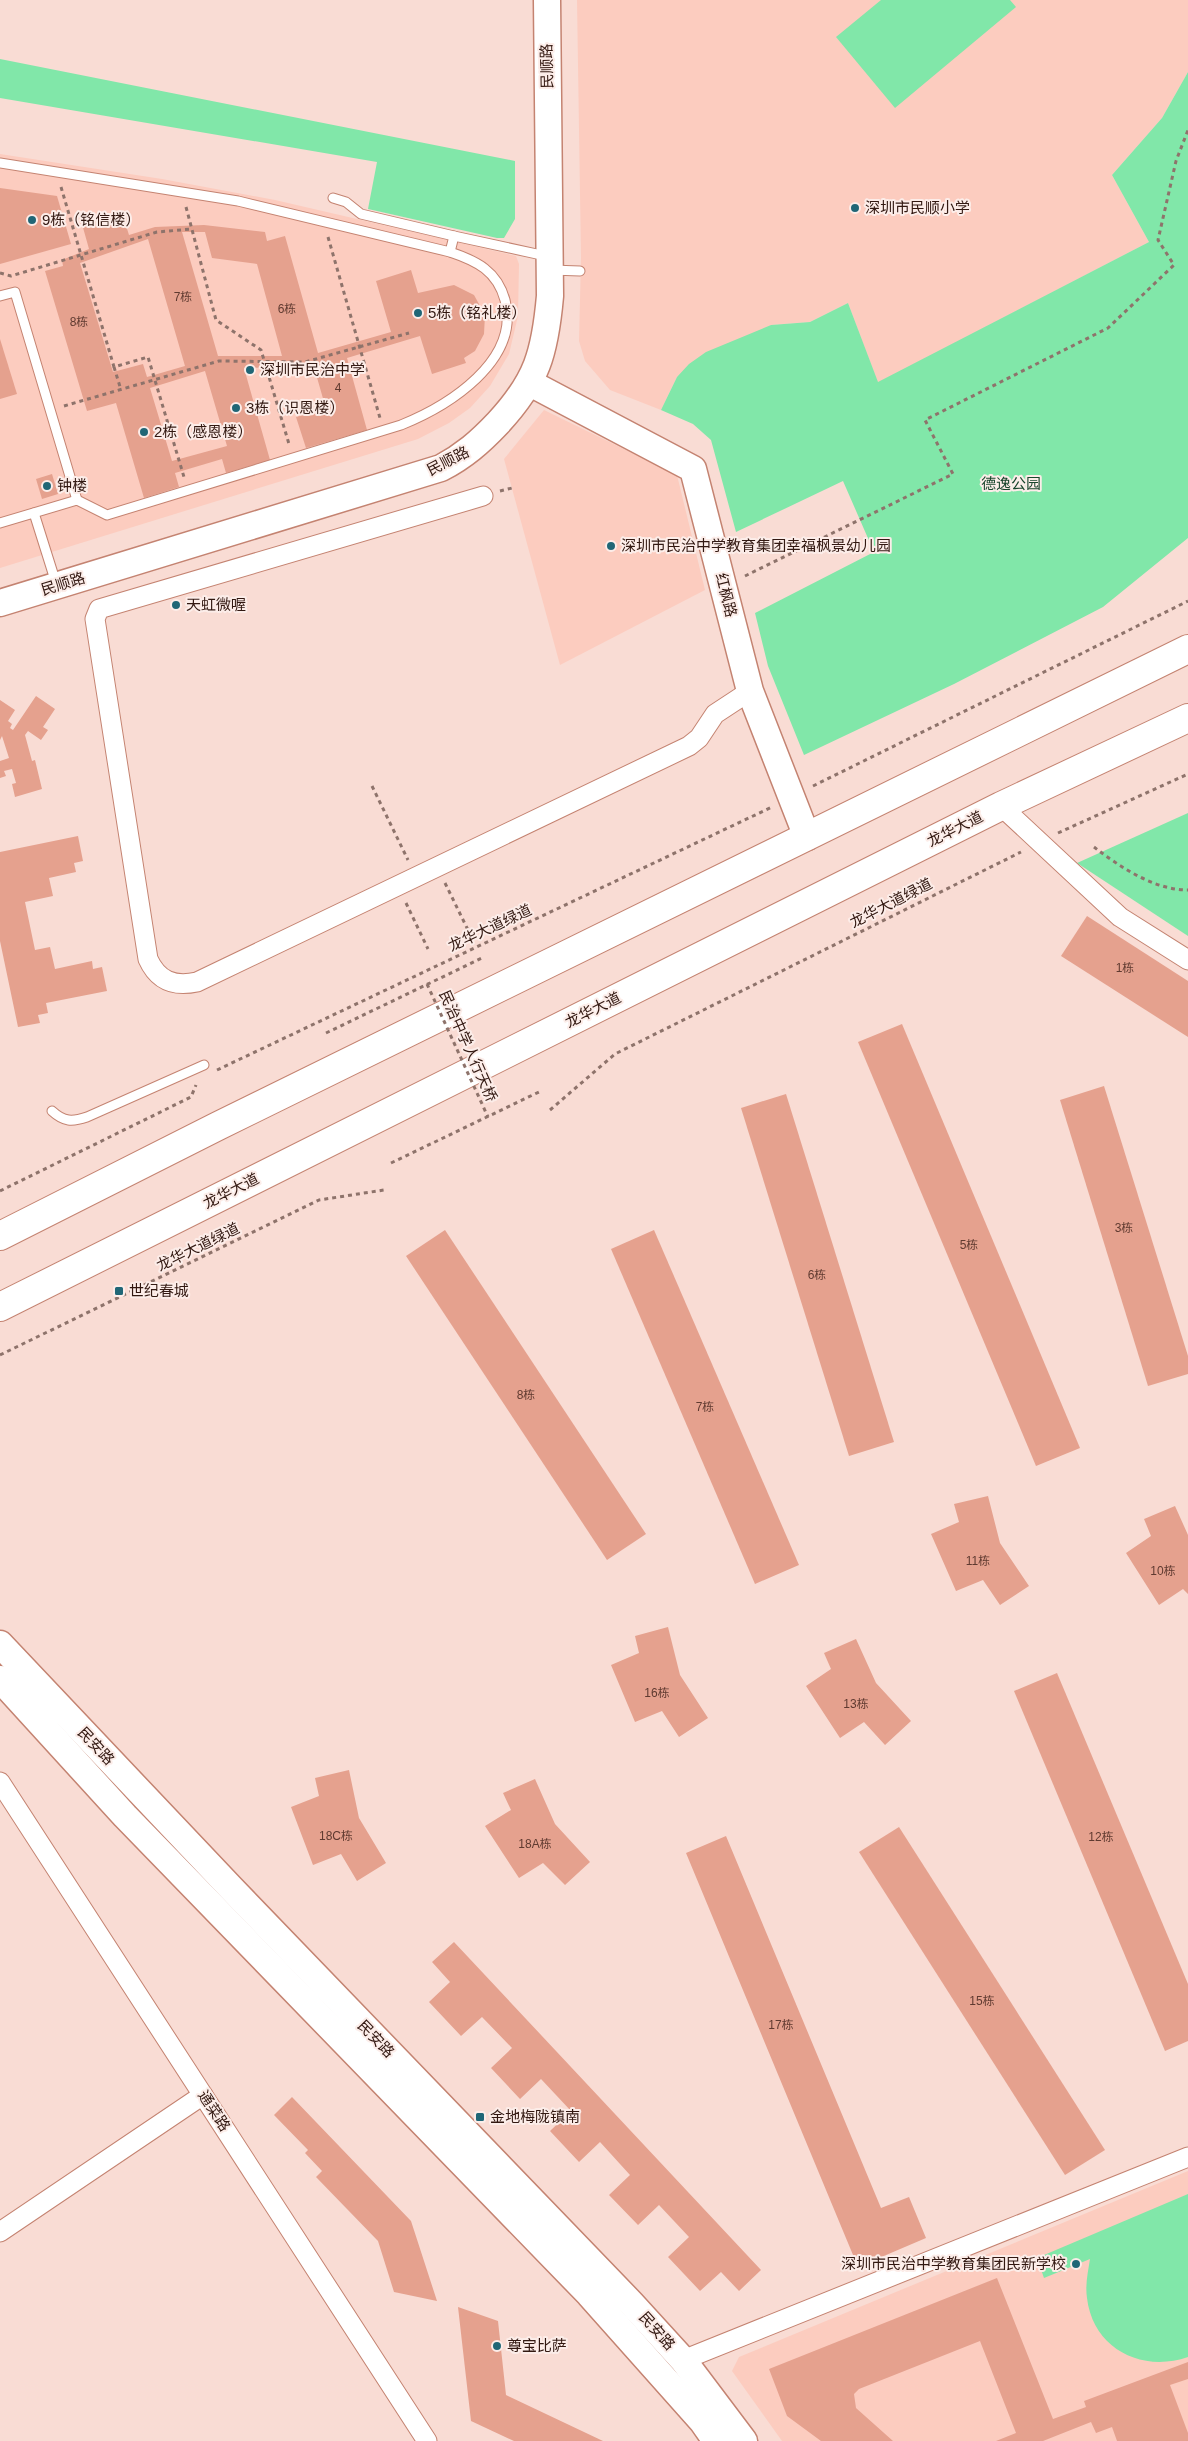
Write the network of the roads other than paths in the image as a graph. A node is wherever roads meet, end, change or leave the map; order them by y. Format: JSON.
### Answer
{"nodes":[{"id":1,"x":547,"y":0,"type":"edge"},
{"id":2,"x":0,"y":163,"type":"edge"},
{"id":3,"x":333,"y":198,"type":"dead end"},
{"id":4,"x":454,"y":236,"type":"junction"},
{"id":5,"x":450,"y":252,"type":"junction"},
{"id":6,"x":550,"y":263,"type":"junction"},
{"id":7,"x":580,"y":271,"type":"dead end"},
{"id":8,"x":0,"y":296,"type":"edge"},
{"id":9,"x":530,"y":383,"type":"junction"},
{"id":10,"x":483,"y":496,"type":"dead end"},
{"id":11,"x":77,"y":500,"type":"junction"},
{"id":12,"x":34,"y":513,"type":"junction"},
{"id":13,"x":0,"y":523,"type":"edge"},
{"id":14,"x":57,"y":586,"type":"junction"},
{"id":15,"x":0,"y":603,"type":"edge"},
{"id":16,"x":1188,"y":649,"type":"edge"},
{"id":17,"x":750,"y":690,"type":"junction"},
{"id":18,"x":1188,"y":718,"type":"edge"},
{"id":19,"x":1001,"y":806,"type":"junction"},
{"id":20,"x":807,"y":836,"type":"junction"},
{"id":21,"x":1188,"y":960,"type":"edge"},
{"id":22,"x":204,"y":1065,"type":"dead end"},
{"id":23,"x":52,"y":1111,"type":"dead end"},
{"id":24,"x":0,"y":1236,"type":"edge"},
{"id":25,"x":0,"y":1307,"type":"edge"},
{"id":26,"x":0,"y":1644,"type":"edge"},
{"id":27,"x":0,"y":1679,"type":"edge"},
{"id":28,"x":0,"y":1782,"type":"edge"},
{"id":29,"x":203,"y":2094,"type":"junction"},
{"id":30,"x":1188,"y":2158,"type":"edge"},
{"id":31,"x":0,"y":2232,"type":"edge"},
{"id":32,"x":683,"y":2360,"type":"junction"},
{"id":33,"x":427,"y":2441,"type":"edge"},
{"id":34,"x":716,"y":2441,"type":"edge"},
{"id":35,"x":744,"y":2441,"type":"edge"}],
"edges":[{"from":1,"to":6,"type":"main road","name":"民顺路"},
{"from":2,"to":5,"type":"lane"},
{"from":3,"to":4,"type":"lane"},
{"from":4,"to":5,"type":"lane"},
{"from":4,"to":6,"type":"lane"},
{"from":5,"to":11,"type":"lane"},
{"from":6,"to":7,"type":"lane"},
{"from":6,"to":9,"type":"main road","name":"民顺路"},
{"from":8,"to":11,"type":"lane"},
{"from":9,"to":14,"type":"main road","name":"民顺路"},
{"from":9,"to":17,"type":"main road","name":"红枫路"},
{"from":10,"to":17,"type":"street"},
{"from":11,"to":12,"type":"lane"},
{"from":12,"to":13,"type":"lane"},
{"from":12,"to":14,"type":"lane"},
{"from":14,"to":15,"type":"main road","name":"民顺路"},
{"from":16,"to":20,"type":"main road"},
{"from":17,"to":20,"type":"main road","name":"红枫路"},
{"from":18,"to":19,"type":"main road","name":"龙华大道"},
{"from":19,"to":21,"type":"street"},
{"from":19,"to":25,"type":"main road","name":"龙华大道"},
{"from":20,"to":24,"type":"main road"},
{"from":22,"to":23,"type":"lane"},
{"from":26,"to":32,"type":"main road","name":"民安路"},
{"from":27,"to":34,"type":"main road","name":"民安路"},
{"from":28,"to":29,"type":"street","name":"通菜路"},
{"from":29,"to":31,"type":"street"},
{"from":29,"to":33,"type":"street","name":"通菜路"},
{"from":30,"to":32,"type":"street"},
{"from":32,"to":35,"type":"main road","name":"民安路"}]}
